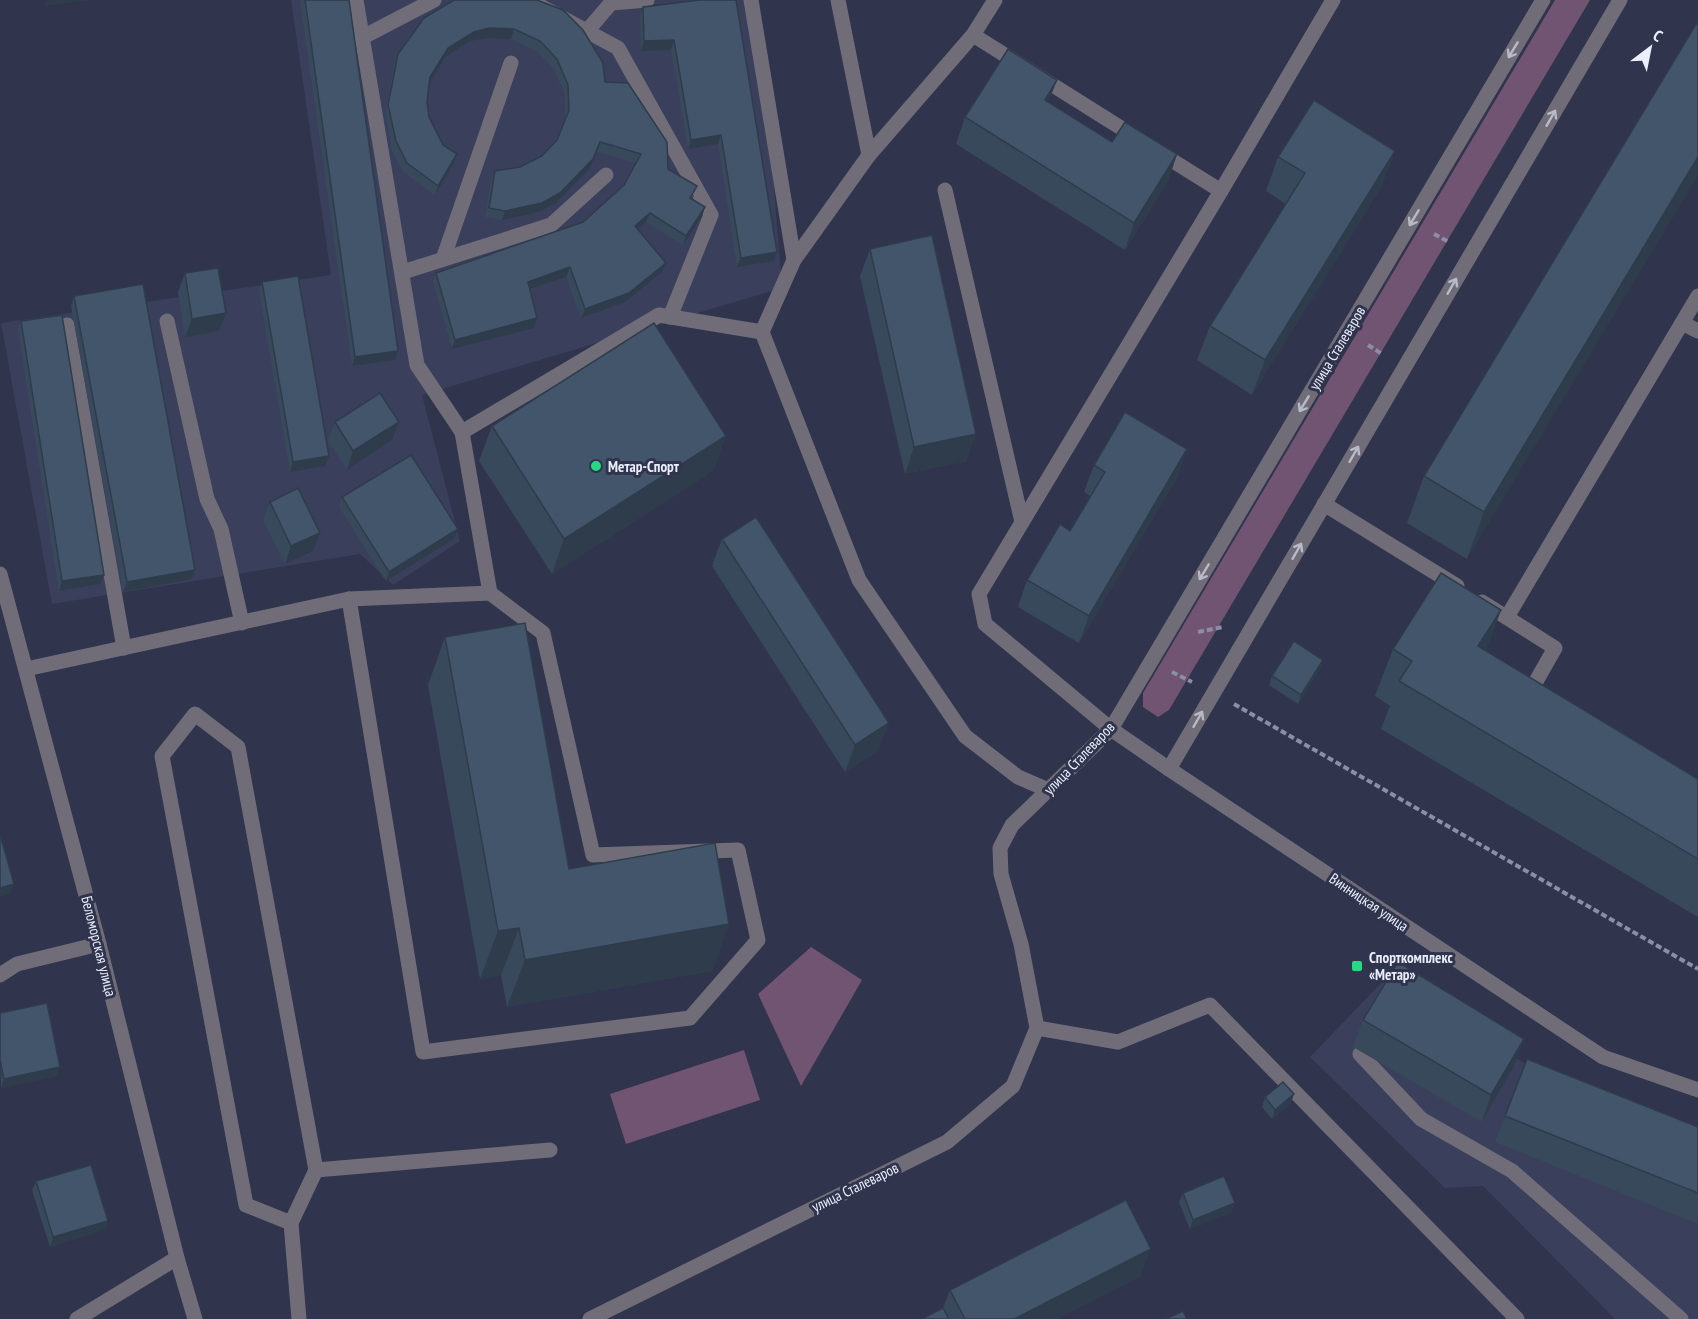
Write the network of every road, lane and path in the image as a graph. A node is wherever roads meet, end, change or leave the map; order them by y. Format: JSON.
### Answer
{"nodes":[{"id":1,"x":356,"y":0,"type":"edge"},
{"id":2,"x":434,"y":0,"type":"edge"},
{"id":3,"x":529,"y":0,"type":"edge"},
{"id":4,"x":647,"y":0,"type":"edge"},
{"id":5,"x":751,"y":0,"type":"edge"},
{"id":6,"x":838,"y":0,"type":"edge"},
{"id":7,"x":995,"y":0,"type":"edge"},
{"id":8,"x":1333,"y":0,"type":"edge"},
{"id":9,"x":1543,"y":0,"type":"edge"},
{"id":10,"x":1620,"y":0,"type":"edge"},
{"id":11,"x":587,"y":31,"type":"junction"},
{"id":12,"x":973,"y":35,"type":"junction"},
{"id":13,"x":361,"y":38,"type":"junction"},
{"id":14,"x":511,"y":63,"type":"dead end"},
{"id":15,"x":869,"y":155,"type":"junction"},
{"id":16,"x":606,"y":175,"type":"dead end"},
{"id":17,"x":945,"y":190,"type":"dead end"},
{"id":18,"x":1221,"y":191,"type":"junction"},
{"id":19,"x":1411,"y":222,"type":"junction"},
{"id":20,"x":1471,"y":254,"type":"junction"},
{"id":21,"x":443,"y":259,"type":"junction"},
{"id":22,"x":794,"y":260,"type":"junction"},
{"id":23,"x":403,"y":272,"type":"junction"},
{"id":24,"x":1698,"y":296,"type":"edge"},
{"id":25,"x":670,"y":317,"type":"junction"},
{"id":26,"x":167,"y":321,"type":"dead end"},
{"id":27,"x":1682,"y":323,"type":"junction"},
{"id":28,"x":67,"y":325,"type":"dead end"},
{"id":29,"x":1698,"y":331,"type":"edge"},
{"id":30,"x":762,"y":332,"type":"junction"},
{"id":31,"x":1346,"y":333,"type":"junction"},
{"id":32,"x":1405,"y":366,"type":"junction"},
{"id":33,"x":462,"y":432,"type":"junction"},
{"id":34,"x":1324,"y":504,"type":"junction"},
{"id":35,"x":1022,"y":522,"type":"junction"},
{"id":36,"x":0,"y":574,"type":"edge"},
{"id":37,"x":490,"y":593,"type":"junction"},
{"id":38,"x":349,"y":600,"type":"junction"},
{"id":39,"x":1507,"y":617,"type":"junction"},
{"id":40,"x":242,"y":623,"type":"junction"},
{"id":41,"x":124,"y":648,"type":"junction"},
{"id":42,"x":26,"y":669,"type":"junction"},
{"id":43,"x":1225,"y":699,"type":"dead end"},
{"id":44,"x":1533,"y":710,"type":"edge"},
{"id":45,"x":1111,"y":729,"type":"junction"},
{"id":46,"x":1169,"y":769,"type":"junction"},
{"id":47,"x":1048,"y":790,"type":"junction"},
{"id":48,"x":99,"y":944,"type":"junction"},
{"id":49,"x":1698,"y":969,"type":"edge"},
{"id":50,"x":0,"y":975,"type":"edge"},
{"id":51,"x":1037,"y":1028,"type":"junction"},
{"id":52,"x":1360,"y":1054,"type":"dead end"},
{"id":53,"x":1698,"y":1090,"type":"edge"},
{"id":54,"x":550,"y":1150,"type":"dead end"},
{"id":55,"x":316,"y":1170,"type":"junction"},
{"id":56,"x":291,"y":1223,"type":"junction"},
{"id":57,"x":177,"y":1258,"type":"junction"},
{"id":58,"x":76,"y":1319,"type":"edge"},
{"id":59,"x":195,"y":1319,"type":"edge"},
{"id":60,"x":299,"y":1319,"type":"edge"},
{"id":61,"x":590,"y":1319,"type":"edge"},
{"id":62,"x":1517,"y":1319,"type":"edge"},
{"id":63,"x":1681,"y":1319,"type":"edge"}],
"edges":[{"from":1,"to":13,"type":"street"},
{"from":2,"to":13,"type":"street"},
{"from":3,"to":11,"type":"street"},
{"from":4,"to":11,"type":"street"},
{"from":5,"to":22,"type":"street"},
{"from":6,"to":15,"type":"street"},
{"from":7,"to":12,"type":"street"},
{"from":8,"to":18,"type":"street","name":"Винницкая улица"},
{"from":9,"to":19,"type":"street","name":"улица Сталеваров","one_way":true},
{"from":20,"to":10,"type":"street","one_way":true},
{"from":11,"to":25,"type":"street"},
{"from":12,"to":15,"type":"street"},
{"from":12,"to":18,"type":"street"},
{"from":13,"to":23,"type":"street"},
{"from":14,"to":21,"type":"street"},
{"from":15,"to":22,"type":"street"},
{"from":16,"to":21,"type":"street"},
{"from":17,"to":35,"type":"street"},
{"from":18,"to":35,"type":"street","name":"Винницкая улица"},
{"from":19,"to":20,"type":"path"},
{"from":19,"to":31,"type":"street","name":"улица Сталеваров"},
{"from":32,"to":20,"type":"street","one_way":true},
{"from":21,"to":23,"type":"street"},
{"from":22,"to":30,"type":"street"},
{"from":23,"to":33,"type":"street"},
{"from":24,"to":27,"type":"street"},
{"from":25,"to":30,"type":"street"},
{"from":25,"to":33,"type":"street"},
{"from":26,"to":40,"type":"street"},
{"from":27,"to":29,"type":"street"},
{"from":27,"to":39,"type":"street"},
{"from":28,"to":41,"type":"street"},
{"from":30,"to":47,"type":"street"},
{"from":31,"to":32,"type":"path"},
{"from":31,"to":45,"type":"street","name":"улица Сталеваров","one_way":true},
{"from":34,"to":32,"type":"street","one_way":true},
{"from":33,"to":37,"type":"street"},
{"from":34,"to":39,"type":"street"},
{"from":46,"to":34,"type":"street","one_way":true},
{"from":35,"to":45,"type":"street","name":"Винницкая улица"},
{"from":36,"to":42,"type":"street","name":"Беломорская улица"},
{"from":37,"to":38,"type":"street"},
{"from":37,"to":38,"type":"street"},
{"from":38,"to":40,"type":"street"},
{"from":39,"to":44,"type":"street"},
{"from":40,"to":41,"type":"street"},
{"from":41,"to":42,"type":"street"},
{"from":42,"to":48,"type":"street","name":"Беломорская улица"},
{"from":43,"to":49,"type":"path"},
{"from":45,"to":46,"type":"street","name":"Винницкая улица"},
{"from":45,"to":47,"type":"street","name":"улица Сталеваров"},
{"from":46,"to":53,"type":"street","name":"Винницкая улица"},
{"from":47,"to":51,"type":"street","name":"улица Сталеваров"},
{"from":48,"to":50,"type":"street"},
{"from":48,"to":57,"type":"street","name":"Беломорская улица"},
{"from":51,"to":61,"type":"street","name":"улица Сталеваров"},
{"from":51,"to":62,"type":"street"},
{"from":52,"to":63,"type":"street"},
{"from":54,"to":55,"type":"street"},
{"from":55,"to":56,"type":"street"},
{"from":55,"to":56,"type":"street"},
{"from":56,"to":60,"type":"street"},
{"from":57,"to":58,"type":"street"},
{"from":57,"to":59,"type":"street","name":"Беломорская улица"}]}
